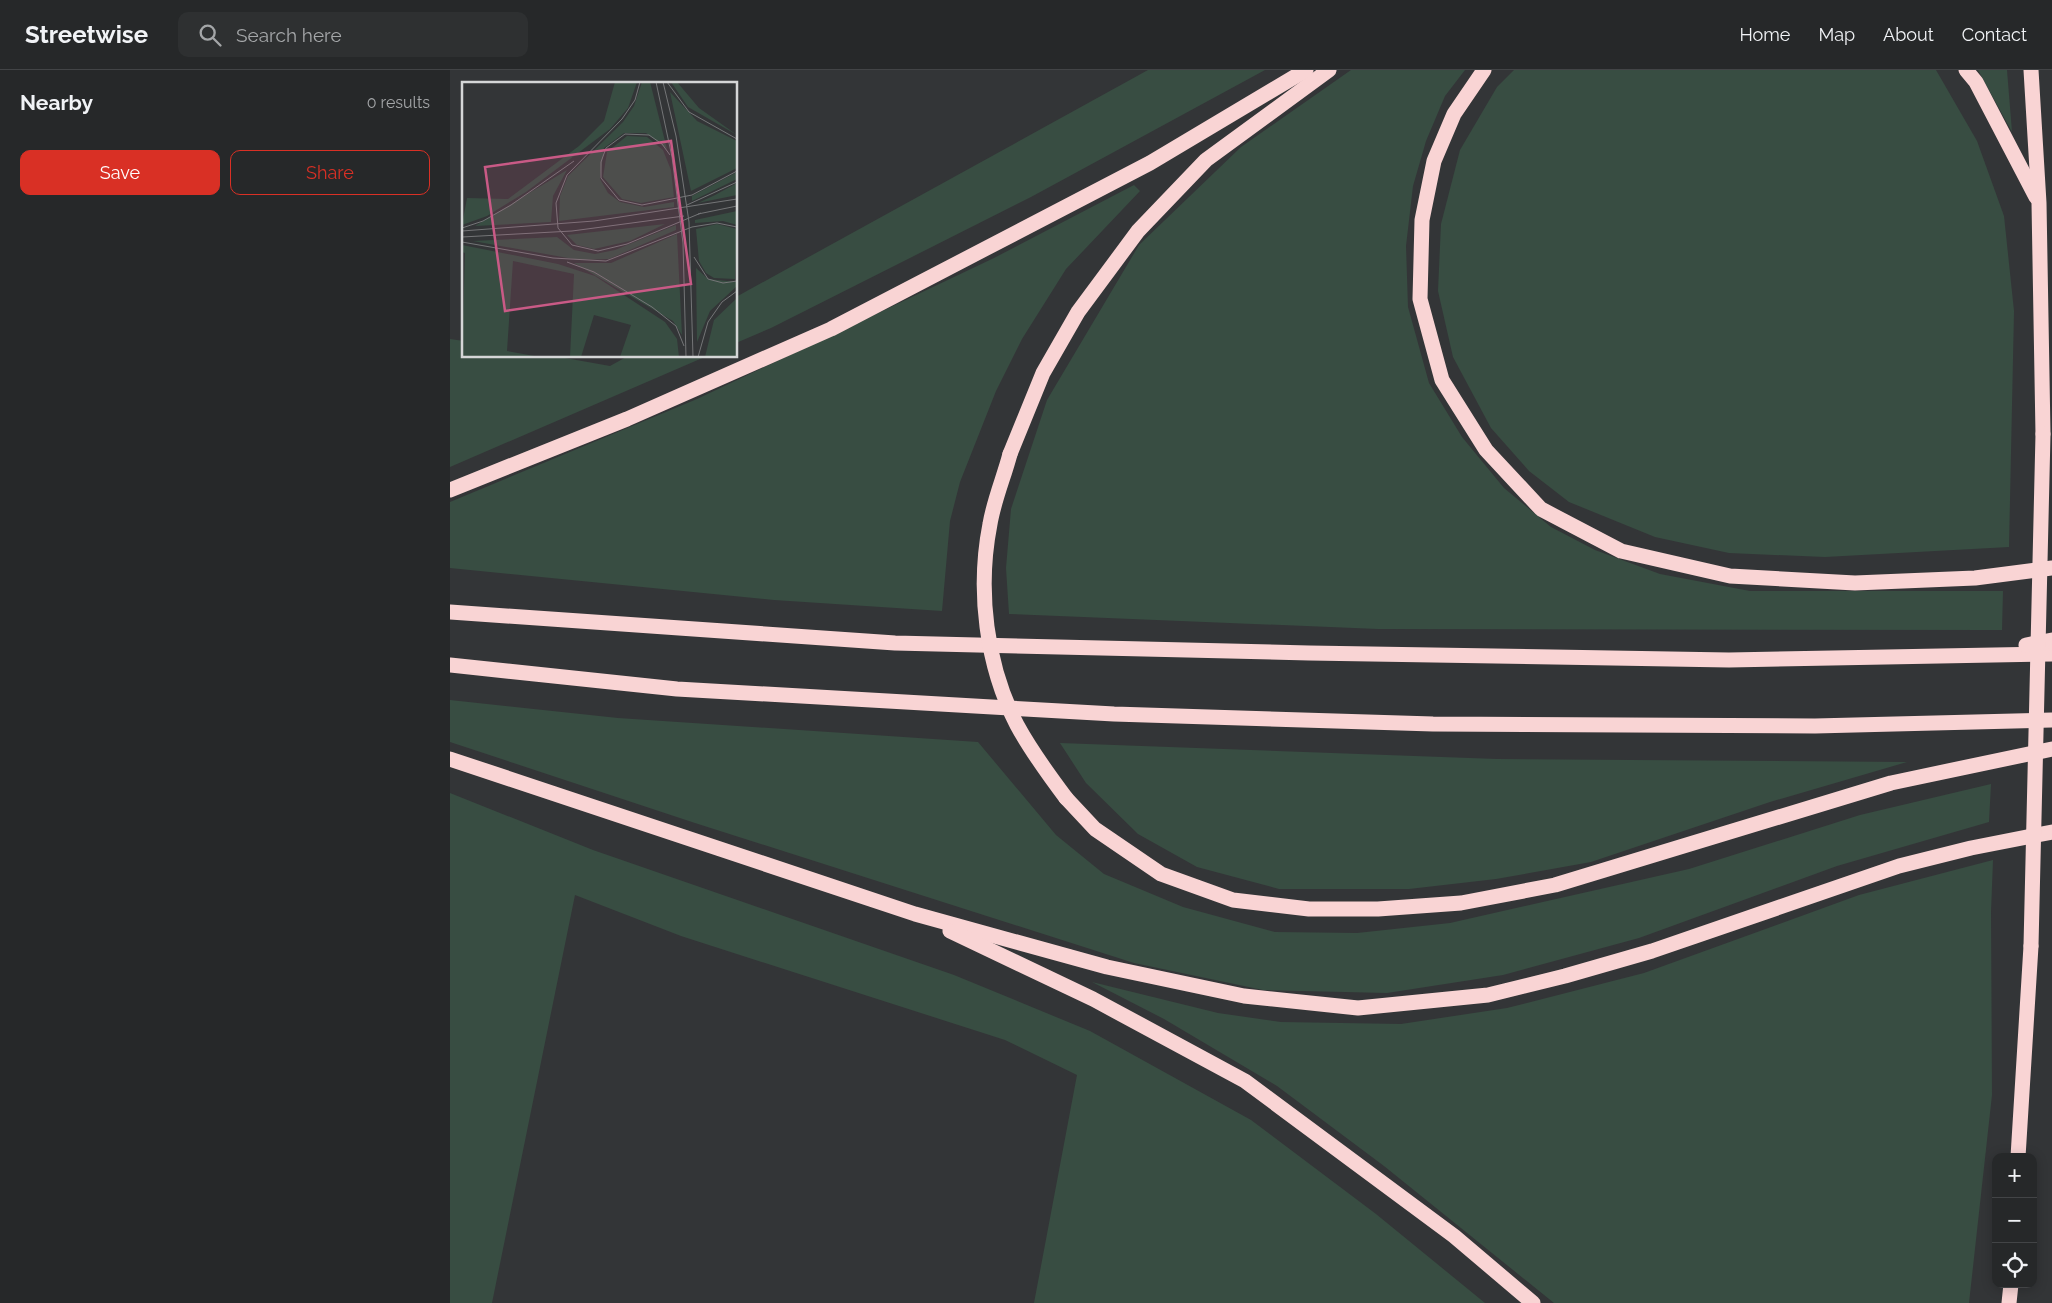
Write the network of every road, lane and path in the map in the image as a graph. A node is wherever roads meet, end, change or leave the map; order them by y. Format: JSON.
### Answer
{"nodes":[{"id":1,"x":1306,"y":70,"type":"edge"},
{"id":2,"x":1329,"y":70,"type":"edge"},
{"id":3,"x":1484,"y":70,"type":"edge"},
{"id":4,"x":1966,"y":70,"type":"edge"},
{"id":5,"x":2031,"y":70,"type":"edge"},
{"id":6,"x":2039,"y":203,"type":"junction"},
{"id":7,"x":450,"y":490,"type":"edge"},
{"id":8,"x":2052,"y":568,"type":"edge"},
{"id":9,"x":450,"y":612,"type":"edge"},
{"id":10,"x":2052,"y":640,"type":"edge"},
{"id":11,"x":2052,"y":654,"type":"edge"},
{"id":12,"x":1974,"y":655,"type":"junction"},
{"id":13,"x":450,"y":666,"type":"edge"},
{"id":14,"x":2052,"y":720,"type":"edge"},
{"id":15,"x":2052,"y":749,"type":"edge"},
{"id":16,"x":450,"y":759,"type":"edge"},
{"id":17,"x":2052,"y":832,"type":"edge"},
{"id":18,"x":915,"y":914,"type":"junction"},
{"id":19,"x":2018,"y":1153,"type":"edge"},
{"id":20,"x":2011,"y":1288,"type":"edge"},
{"id":21,"x":1533,"y":1303,"type":"edge"},
{"id":22,"x":2010,"y":1303,"type":"edge"}],
"edges":[{"from":1,"to":7,"type":"highway"},
{"from":2,"to":15,"type":"highway","bridge":true},
{"from":3,"to":8,"type":"highway"},
{"from":4,"to":6,"type":"highway"},
{"from":5,"to":6,"type":"highway"},
{"from":6,"to":19,"type":"highway","bridge":true},
{"from":9,"to":12,"type":"highway"},
{"from":10,"to":12,"type":"highway"},
{"from":11,"to":12,"type":"highway"},
{"from":13,"to":14,"type":"highway"},
{"from":16,"to":18,"type":"highway"},
{"from":17,"to":18,"type":"highway"},
{"from":18,"to":21,"type":"highway"},
{"from":20,"to":22,"type":"highway"}]}
